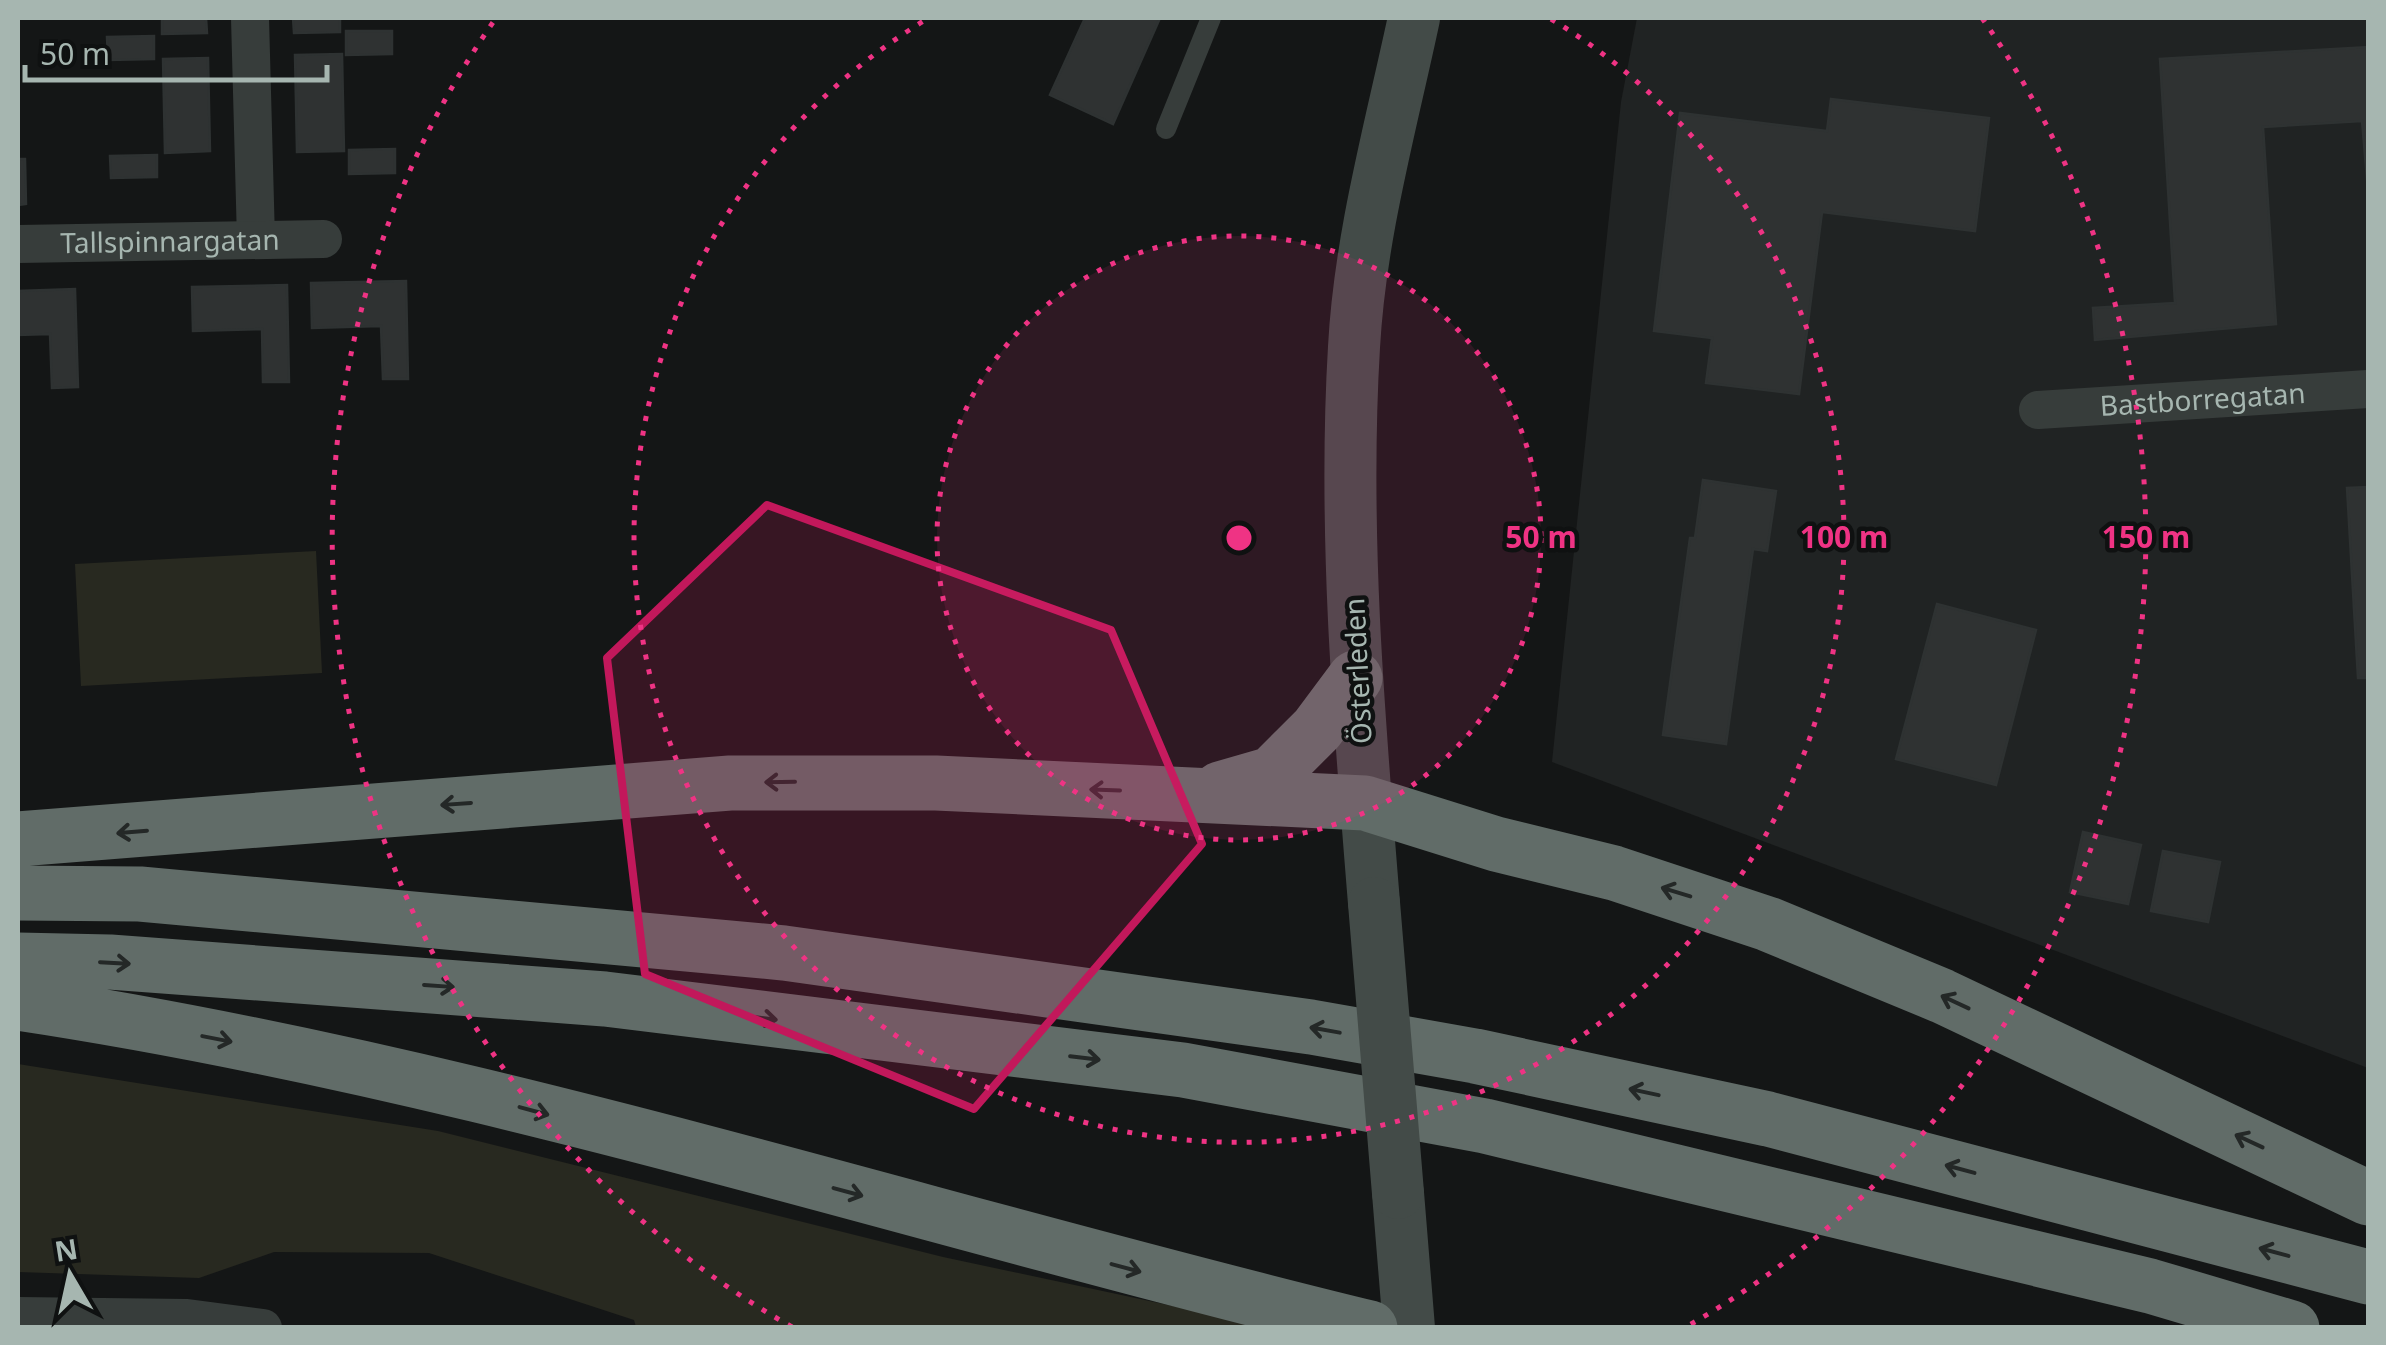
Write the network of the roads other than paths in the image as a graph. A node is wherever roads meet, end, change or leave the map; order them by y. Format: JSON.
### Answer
{"nodes":[{"id":1,"x":250,"y":18,"type":"edge"},
{"id":2,"x":1211,"y":18,"type":"edge"},
{"id":3,"x":1414,"y":18,"type":"edge"},
{"id":4,"x":1166,"y":129,"type":"dead end"},
{"id":5,"x":323,"y":239,"type":"dead end"},
{"id":6,"x":256,"y":240,"type":"junction"},
{"id":7,"x":18,"y":244,"type":"edge"},
{"id":8,"x":2368,"y":389,"type":"edge"},
{"id":9,"x":2038,"y":410,"type":"dead end"},
{"id":10,"x":1356,"y":678,"type":"junction"},
{"id":11,"x":1202,"y":794,"type":"junction"},
{"id":12,"x":1366,"y":803,"type":"junction"},
{"id":13,"x":18,"y":840,"type":"edge"},
{"id":14,"x":18,"y":893,"type":"edge"},
{"id":15,"x":18,"y":960,"type":"edge"},
{"id":16,"x":18,"y":1004,"type":"edge"},
{"id":17,"x":2368,"y":1198,"type":"edge"},
{"id":18,"x":2368,"y":1276,"type":"edge"},
{"id":19,"x":18,"y":1316,"type":"edge"},
{"id":20,"x":263,"y":1328,"type":"edge"},
{"id":21,"x":1370,"y":1328,"type":"edge"},
{"id":22,"x":1410,"y":1328,"type":"edge"},
{"id":23,"x":2292,"y":1328,"type":"edge"}],
"edges":[{"from":1,"to":6,"type":"street"},
{"from":2,"to":4,"type":"lane"},
{"from":3,"to":10,"type":"main road","name":"Österleden"},
{"from":5,"to":6,"type":"street","name":"Tallspinnargatan"},
{"from":6,"to":7,"type":"street","name":"Tallspinnargatan"},
{"from":8,"to":9,"type":"street","name":"Bastborregatan"},
{"from":10,"to":11,"type":"highway"},
{"from":10,"to":12,"type":"main road","name":"Österleden"},
{"from":11,"to":12,"type":"highway"},
{"from":11,"to":13,"type":"highway","one_way":true},
{"from":17,"to":12,"type":"highway","one_way":true},
{"from":12,"to":22,"type":"main road","name":"Österleden","bridge":true},
{"from":18,"to":14,"type":"highway","one_way":true},
{"from":15,"to":23,"type":"highway","one_way":true},
{"from":16,"to":21,"type":"highway","one_way":true},
{"from":19,"to":20,"type":"street"}]}
